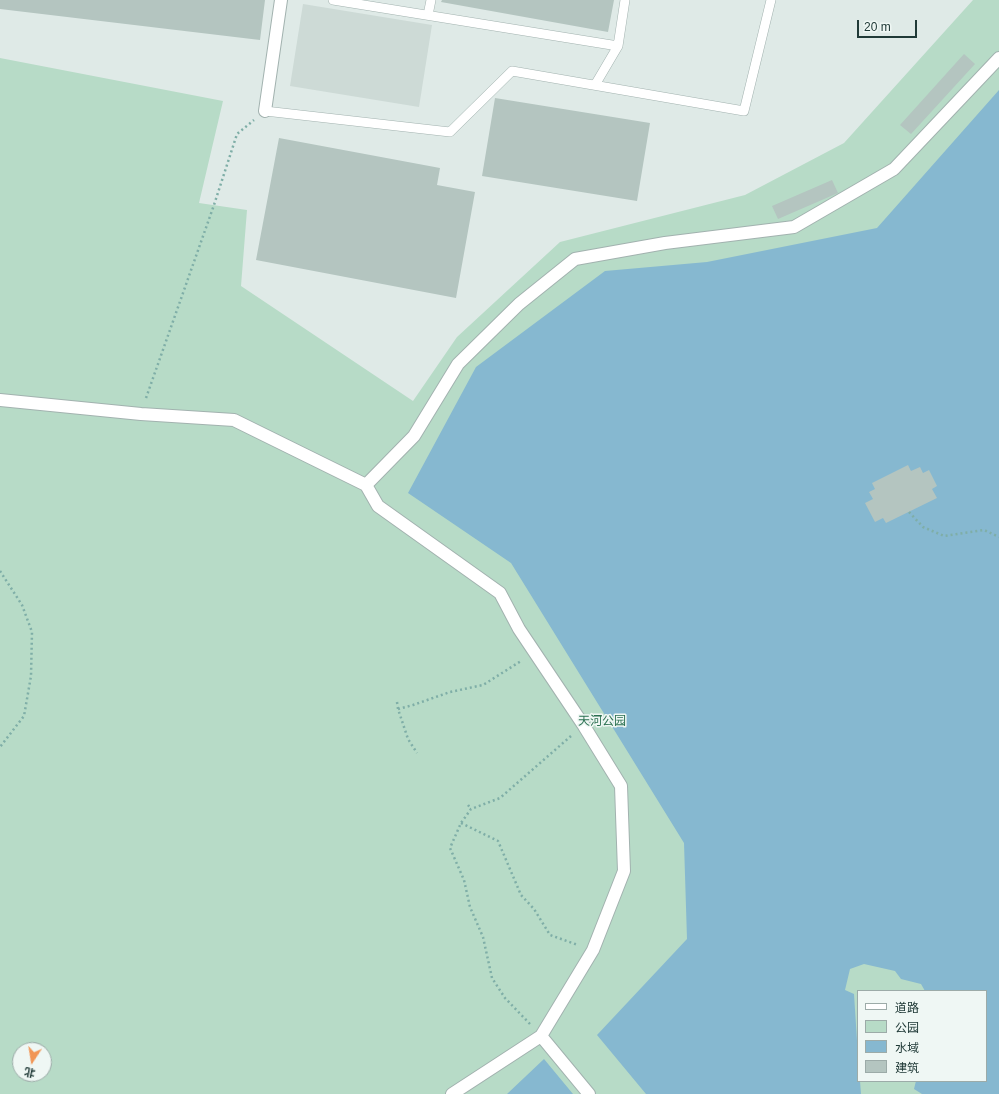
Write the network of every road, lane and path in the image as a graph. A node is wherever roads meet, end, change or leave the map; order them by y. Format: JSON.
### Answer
{"nodes":[{"id":1,"x":281,"y":0,"type":"edge"},
{"id":2,"x":333,"y":0,"type":"edge"},
{"id":3,"x":431,"y":0,"type":"edge"},
{"id":4,"x":625,"y":0,"type":"edge"},
{"id":5,"x":771,"y":0,"type":"edge"},
{"id":6,"x":428,"y":15,"type":"junction"},
{"id":7,"x":618,"y":46,"type":"junction"},
{"id":8,"x":999,"y":58,"type":"edge"},
{"id":9,"x":594,"y":84,"type":"junction"},
{"id":10,"x":265,"y":111,"type":"junction"},
{"id":11,"x":0,"y":400,"type":"edge"},
{"id":12,"x":141,"y":414,"type":"junction"},
{"id":13,"x":366,"y":485,"type":"junction"},
{"id":14,"x":909,"y":512,"type":"dead end"},
{"id":15,"x":999,"y":537,"type":"edge"},
{"id":16,"x":0,"y":571,"type":"edge"},
{"id":17,"x":535,"y":652,"type":"junction"},
{"id":18,"x":397,"y":702,"type":"dead end"},
{"id":19,"x":398,"y":709,"type":"junction"},
{"id":20,"x":584,"y":726,"type":"junction"},
{"id":21,"x":0,"y":748,"type":"edge"},
{"id":22,"x":417,"y":753,"type":"dead end"},
{"id":23,"x":468,"y":805,"type":"dead end"},
{"id":24,"x":471,"y":809,"type":"junction"},
{"id":25,"x":461,"y":823,"type":"junction"},
{"id":26,"x":593,"y":950,"type":"junction"},
{"id":27,"x":541,"y":1036,"type":"junction"},
{"id":28,"x":452,"y":1094,"type":"edge"},
{"id":29,"x":589,"y":1094,"type":"edge"}],
"edges":[{"from":1,"to":10,"type":"street"},
{"from":2,"to":6,"type":"lane"},
{"from":3,"to":6,"type":"lane"},
{"from":4,"to":7,"type":"lane"},
{"from":5,"to":9,"type":"lane"},
{"from":6,"to":7,"type":"lane"},
{"from":7,"to":9,"type":"lane"},
{"from":8,"to":13,"type":"street"},
{"from":9,"to":10,"type":"lane"},
{"from":10,"to":12,"type":"path"},
{"from":11,"to":12,"type":"street"},
{"from":12,"to":13,"type":"street"},
{"from":13,"to":17,"type":"street"},
{"from":14,"to":15,"type":"path"},
{"from":16,"to":21,"type":"path"},
{"from":17,"to":19,"type":"path"},
{"from":17,"to":20,"type":"street"},
{"from":18,"to":19,"type":"path"},
{"from":19,"to":22,"type":"path"},
{"from":20,"to":24,"type":"path"},
{"from":20,"to":26,"type":"street"},
{"from":23,"to":24,"type":"path"},
{"from":24,"to":25,"type":"path"},
{"from":25,"to":26,"type":"path"},
{"from":25,"to":27,"type":"path"},
{"from":26,"to":27,"type":"street"},
{"from":27,"to":28,"type":"street"},
{"from":27,"to":29,"type":"street"}]}
